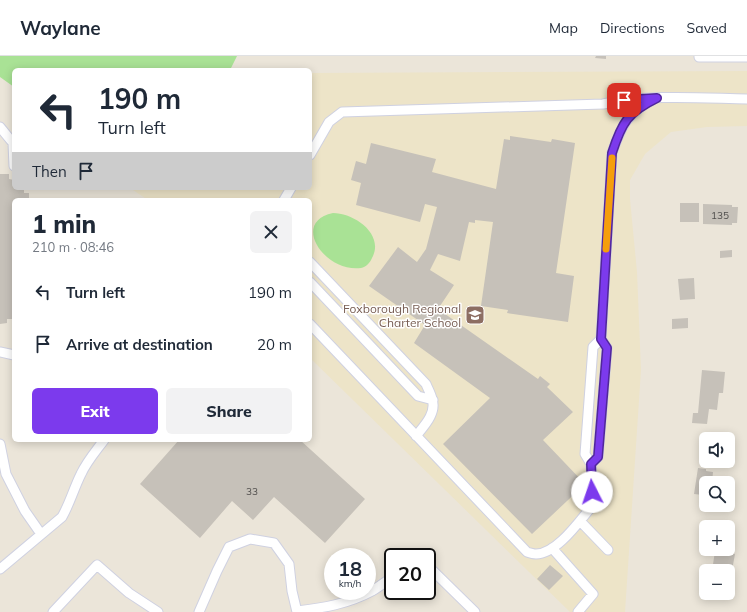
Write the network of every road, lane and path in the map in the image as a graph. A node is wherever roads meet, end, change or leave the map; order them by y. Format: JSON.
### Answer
{"nodes":[{"id":1,"x":699,"y":56,"type":"edge"},
{"id":2,"x":731,"y":56,"type":"edge"},
{"id":3,"x":747,"y":57,"type":"edge"},
{"id":4,"x":657,"y":98,"type":"junction"},
{"id":5,"x":747,"y":98,"type":"edge"},
{"id":6,"x":0,"y":127,"type":"edge"},
{"id":7,"x":12,"y":142,"type":"edge"},
{"id":8,"x":312,"y":152,"type":"edge"},
{"id":9,"x":312,"y":264,"type":"edge"},
{"id":10,"x":312,"y":284,"type":"edge"},
{"id":11,"x":312,"y":326,"type":"edge"},
{"id":12,"x":601,"y":339,"type":"junction"},
{"id":13,"x":0,"y":352,"type":"edge"},
{"id":14,"x":12,"y":355,"type":"edge"},
{"id":15,"x":433,"y":400,"type":"junction"},
{"id":16,"x":416,"y":436,"type":"junction"},
{"id":17,"x":102,"y":442,"type":"edge"},
{"id":18,"x":0,"y":444,"type":"edge"},
{"id":19,"x":591,"y":464,"type":"junction"},
{"id":20,"x":580,"y":521,"type":"junction"},
{"id":21,"x":41,"y":534,"type":"junction"},
{"id":22,"x":552,"y":548,"type":"junction"},
{"id":23,"x":608,"y":550,"type":"dead end"},
{"id":24,"x":0,"y":569,"type":"edge"},
{"id":25,"x":436,"y":574,"type":"edge"},
{"id":26,"x":384,"y":583,"type":"edge"},
{"id":27,"x":52,"y":612,"type":"edge"},
{"id":28,"x":158,"y":612,"type":"edge"},
{"id":29,"x":198,"y":612,"type":"edge"},
{"id":30,"x":297,"y":612,"type":"edge"},
{"id":31,"x":475,"y":612,"type":"edge"},
{"id":32,"x":578,"y":612,"type":"edge"}],
"edges":[{"from":1,"to":2,"type":"lane"},
{"from":2,"to":3,"type":"lane"},
{"from":4,"to":5,"type":"lane"},
{"from":4,"to":8,"type":"lane"},
{"from":4,"to":12,"type":"lane"},
{"from":6,"to":7,"type":"lane"},
{"from":9,"to":15,"type":"lane"},
{"from":10,"to":15,"type":"lane"},
{"from":11,"to":16,"type":"lane"},
{"from":12,"to":19,"type":"lane"},
{"from":12,"to":19,"type":"lane"},
{"from":13,"to":14,"type":"lane"},
{"from":15,"to":16,"type":"lane"},
{"from":16,"to":22,"type":"lane"},
{"from":17,"to":21,"type":"lane"},
{"from":18,"to":21,"type":"lane"},
{"from":19,"to":20,"type":"lane"},
{"from":20,"to":22,"type":"lane"},
{"from":20,"to":23,"type":"lane"},
{"from":21,"to":24,"type":"lane"},
{"from":22,"to":32,"type":"lane"},
{"from":25,"to":31,"type":"lane"},
{"from":26,"to":30,"type":"lane"},
{"from":27,"to":28,"type":"lane"},
{"from":29,"to":30,"type":"lane"}]}
